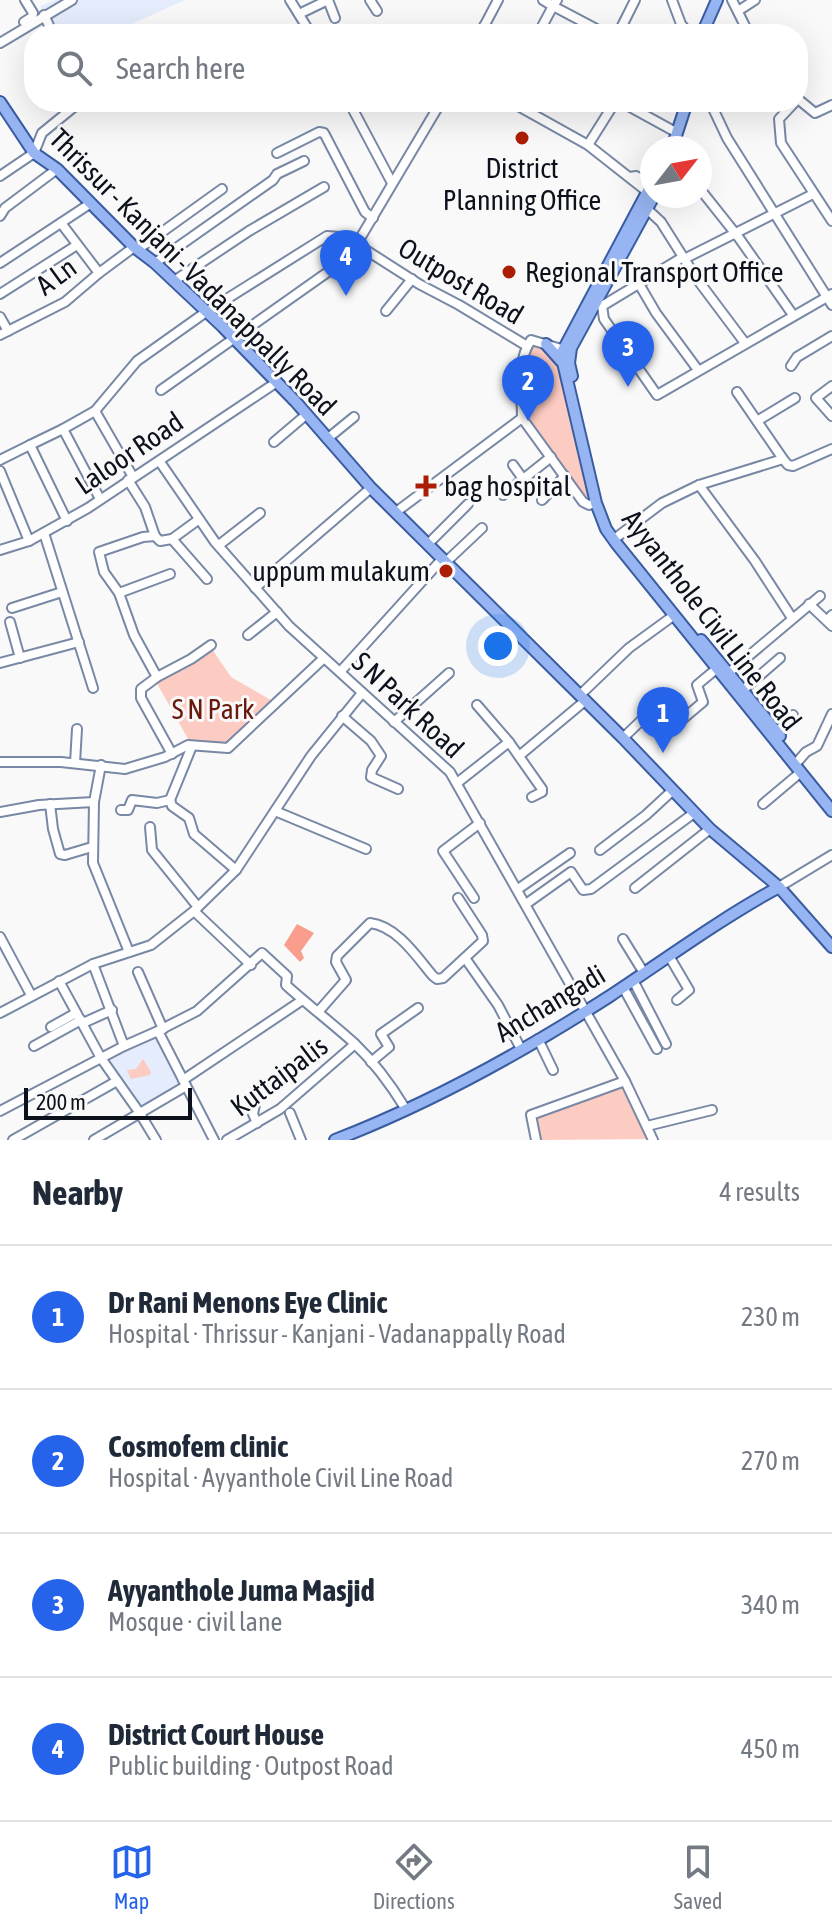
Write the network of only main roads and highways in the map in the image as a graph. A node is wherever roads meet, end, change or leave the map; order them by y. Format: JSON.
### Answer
{"nodes":[{"id":1,"x":717,"y":0,"type":"edge"},
{"id":2,"x":710,"y":19,"type":"junction"},
{"id":3,"x":707,"y":24,"type":"edge"},
{"id":4,"x":710,"y":24,"type":"edge"},
{"id":5,"x":0,"y":102,"type":"edge"},
{"id":6,"x":677,"y":112,"type":"edge"},
{"id":7,"x":684,"y":112,"type":"edge"},
{"id":8,"x":670,"y":136,"type":"edge"},
{"id":9,"x":676,"y":136,"type":"edge"},
{"id":10,"x":642,"y":208,"type":"edge"},
{"id":11,"x":647,"y":208,"type":"edge"},
{"id":12,"x":595,"y":303,"type":"junction"},
{"id":13,"x":546,"y":344,"type":"road end"},
{"id":14,"x":566,"y":356,"type":"junction"},
{"id":15,"x":604,"y":517,"type":"junction"},
{"id":16,"x":661,"y":597,"type":"junction"},
{"id":17,"x":722,"y":673,"type":"junction"},
{"id":18,"x":777,"y":736,"type":"junction"},
{"id":19,"x":832,"y":802,"type":"edge"},
{"id":20,"x":832,"y":811,"type":"edge"},
{"id":21,"x":779,"y":887,"type":"junction"},
{"id":22,"x":832,"y":947,"type":"edge"},
{"id":23,"x":356,"y":1136,"type":"edge"},
{"id":24,"x":335,"y":1140,"type":"edge"}],
"edges":[{"from":1,"to":2,"type":"main road"},
{"from":2,"to":3,"type":"main road"},
{"from":2,"to":4,"type":"main road"},
{"from":5,"to":21,"type":"main road","name":"Thrissur - Kanjani - Vadanappally Road"},
{"from":6,"to":8,"type":"main road"},
{"from":7,"to":9,"type":"main road"},
{"from":10,"to":12,"type":"main road"},
{"from":11,"to":12,"type":"main road"},
{"from":12,"to":14,"type":"main road"},
{"from":13,"to":14,"type":"main road"},
{"from":14,"to":15,"type":"main road","name":"Ayyanthole Civil Line Road"},
{"from":14,"to":15,"type":"main road","name":"Ayyanthole Civil Line Road"},
{"from":15,"to":16,"type":"main road","name":"Ayyanthole Civil Line Road"},
{"from":16,"to":17,"type":"main road","name":"Ayyanthole Civil Line Road"},
{"from":16,"to":17,"type":"main road","name":"Ayyanthole Civil Line Road"},
{"from":17,"to":18,"type":"main road","name":"Ayyanthole Civil Line Road"},
{"from":17,"to":18,"type":"main road","name":"Ayyanthole Civil Line Road"},
{"from":18,"to":19,"type":"main road","name":"Ayyanthole Civil Line Road"},
{"from":18,"to":20,"type":"main road","name":"Ayyanthole Civil Line Road"},
{"from":21,"to":22,"type":"main road","name":"Thrissur - Kanjani - Vadanappally Road"},
{"from":21,"to":23,"type":"main road","name":"Anchangadi"},
{"from":23,"to":24,"type":"main road","name":"Anchangadi"}]}
